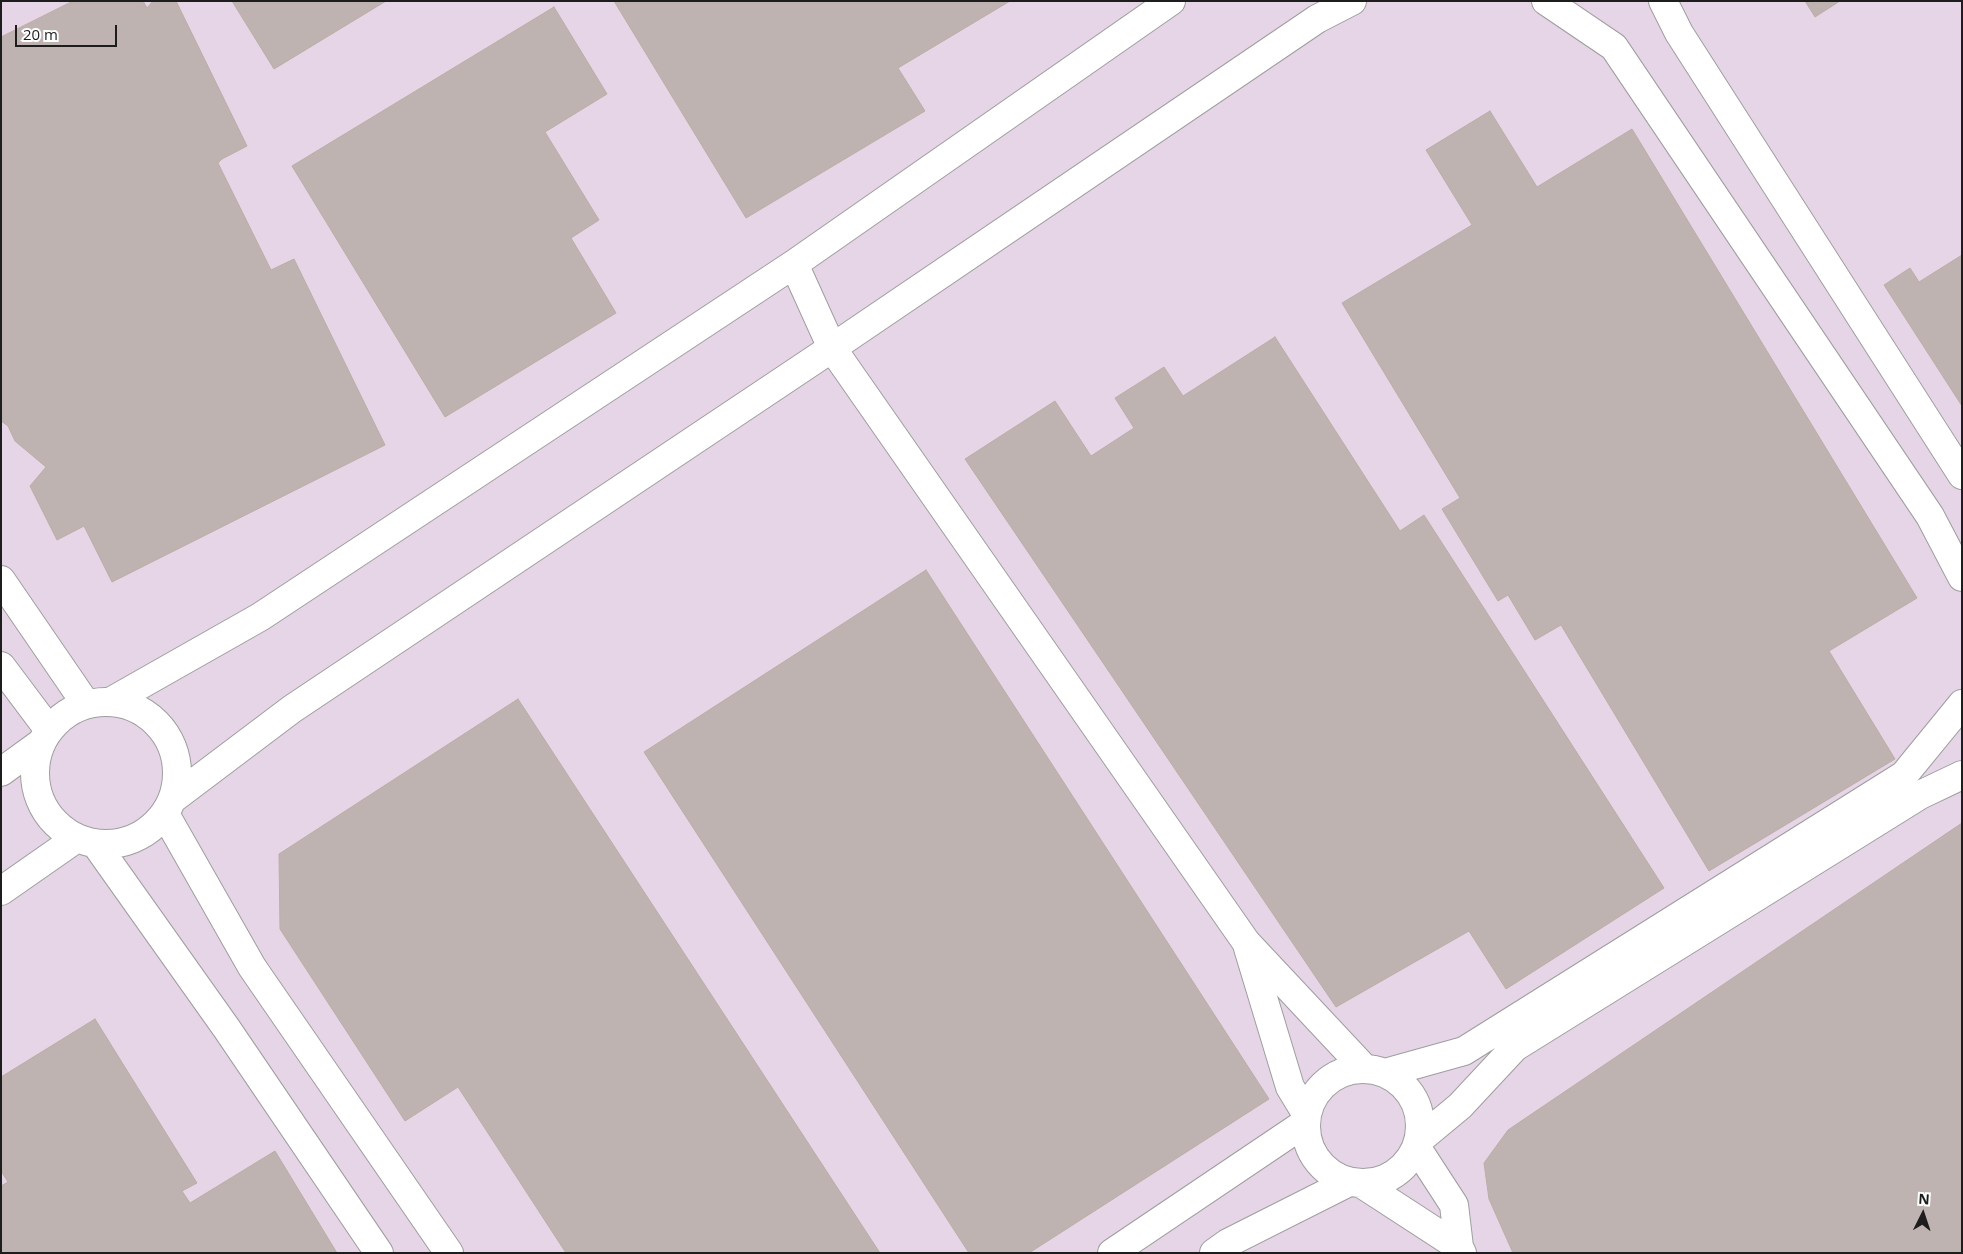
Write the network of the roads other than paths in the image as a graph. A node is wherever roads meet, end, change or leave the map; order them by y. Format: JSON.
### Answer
{"nodes":[{"id":1,"x":1171,"y":1,"type":"edge"},
{"id":2,"x":1352,"y":1,"type":"edge"},
{"id":3,"x":1546,"y":1,"type":"edge"},
{"id":4,"x":1663,"y":1,"type":"edge"},
{"id":5,"x":794,"y":264,"type":"junction"},
{"id":6,"x":832,"y":348,"type":"junction"},
{"id":7,"x":1962,"y":475,"type":"edge"},
{"id":8,"x":1962,"y":577,"type":"edge"},
{"id":9,"x":1,"y":580,"type":"edge"},
{"id":10,"x":1,"y":666,"type":"edge"},
{"id":11,"x":98,"y":703,"type":"junction"},
{"id":12,"x":1962,"y":704,"type":"edge"},
{"id":13,"x":45,"y":737,"type":"junction"},
{"id":14,"x":1,"y":772,"type":"edge"},
{"id":15,"x":1962,"y":775,"type":"edge"},
{"id":16,"x":169,"y":806,"type":"junction"},
{"id":17,"x":86,"y":841,"type":"junction"},
{"id":18,"x":1,"y":891,"type":"edge"},
{"id":19,"x":1246,"y":942,"type":"junction"},
{"id":20,"x":1375,"y":1071,"type":"junction"},
{"id":21,"x":1306,"y":1119,"type":"junction"},
{"id":22,"x":1418,"y":1144,"type":"junction"},
{"id":23,"x":1356,"y":1183,"type":"junction"},
{"id":24,"x":1461,"y":1250,"type":"edge"},
{"id":25,"x":379,"y":1253,"type":"edge"},
{"id":26,"x":449,"y":1253,"type":"edge"},
{"id":27,"x":1112,"y":1253,"type":"edge"},
{"id":28,"x":1214,"y":1253,"type":"edge"}],
"edges":[{"from":1,"to":5,"type":"street"},
{"from":2,"to":6,"type":"street"},
{"from":3,"to":8,"type":"street"},
{"from":4,"to":7,"type":"street"},
{"from":5,"to":6,"type":"street"},
{"from":5,"to":11,"type":"street"},
{"from":6,"to":16,"type":"street"},
{"from":6,"to":19,"type":"street"},
{"from":9,"to":11,"type":"street"},
{"from":10,"to":13,"type":"street"},
{"from":11,"to":13,"type":"street"},
{"from":11,"to":16,"type":"street"},
{"from":12,"to":20,"type":"street"},
{"from":13,"to":14,"type":"street"},
{"from":13,"to":17,"type":"street"},
{"from":15,"to":22,"type":"street"},
{"from":16,"to":17,"type":"street"},
{"from":16,"to":26,"type":"street"},
{"from":17,"to":18,"type":"street"},
{"from":17,"to":25,"type":"street"},
{"from":19,"to":20,"type":"street"},
{"from":19,"to":21,"type":"street"},
{"from":20,"to":21,"type":"street"},
{"from":20,"to":22,"type":"street"},
{"from":21,"to":23,"type":"street"},
{"from":21,"to":27,"type":"street"},
{"from":22,"to":23,"type":"street"},
{"from":22,"to":24,"type":"street"},
{"from":23,"to":24,"type":"street"},
{"from":23,"to":28,"type":"street"}]}
